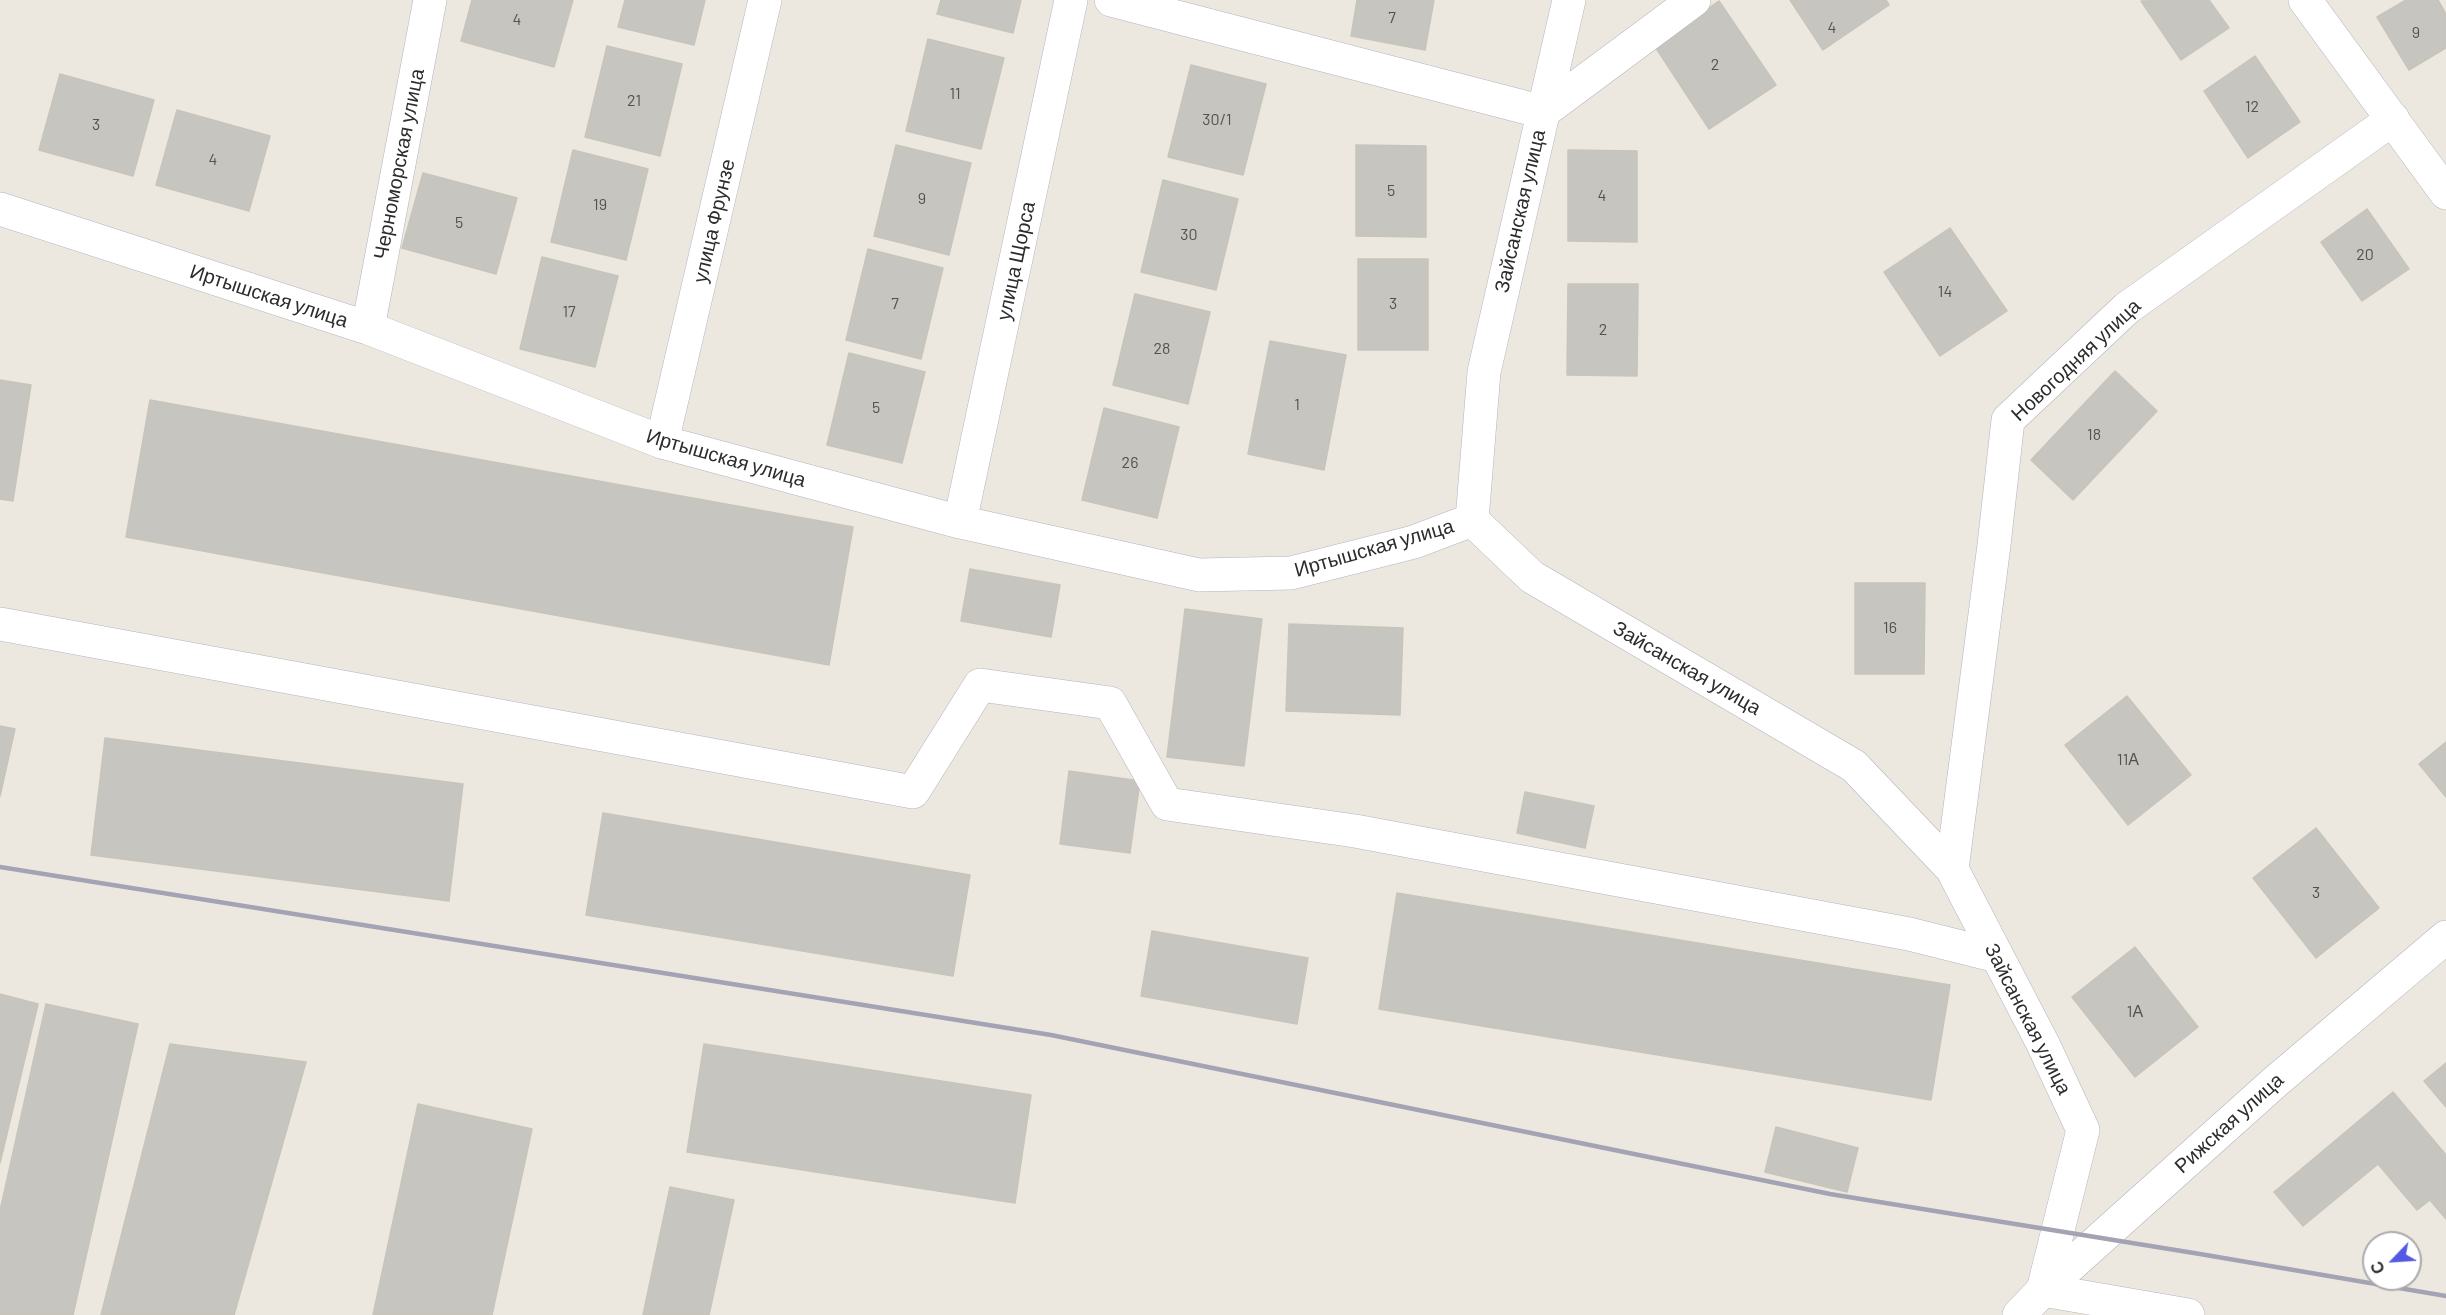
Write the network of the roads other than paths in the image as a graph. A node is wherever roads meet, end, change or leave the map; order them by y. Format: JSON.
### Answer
{"nodes":[{"id":1,"x":430,"y":0,"type":"edge"},
{"id":2,"x":765,"y":0,"type":"edge"},
{"id":3,"x":1071,"y":0,"type":"edge"},
{"id":4,"x":1112,"y":0,"type":"edge"},
{"id":5,"x":1569,"y":0,"type":"edge"},
{"id":6,"x":1694,"y":0,"type":"edge"},
{"id":7,"x":2305,"y":0,"type":"edge"},
{"id":8,"x":1543,"y":112,"type":"junction"},
{"id":9,"x":2393,"y":119,"type":"junction"},
{"id":10,"x":2446,"y":193,"type":"edge"},
{"id":11,"x":0,"y":209,"type":"edge"},
{"id":12,"x":368,"y":328,"type":"junction"},
{"id":13,"x":662,"y":442,"type":"junction"},
{"id":14,"x":1472,"y":520,"type":"junction"},
{"id":15,"x":960,"y":522,"type":"junction"},
{"id":16,"x":0,"y":624,"type":"edge"},
{"id":17,"x":1952,"y":868,"type":"junction"},
{"id":18,"x":2446,"y":937,"type":"edge"},
{"id":19,"x":1997,"y":956,"type":"junction"},
{"id":20,"x":2043,"y":1290,"type":"junction"},
{"id":21,"x":2019,"y":1315,"type":"edge"},
{"id":22,"x":2188,"y":1315,"type":"edge"}],
"edges":[{"from":1,"to":12,"type":"street","name":"Черноморская улица"},
{"from":2,"to":13,"type":"street","name":"улица Фрунзе"},
{"from":3,"to":15,"type":"street","name":"улица Щорса"},
{"from":4,"to":8,"type":"street"},
{"from":5,"to":8,"type":"street","name":"Зайсанская улица"},
{"from":6,"to":8,"type":"street"},
{"from":7,"to":9,"type":"street"},
{"from":8,"to":14,"type":"street","name":"Зайсанская улица"},
{"from":9,"to":10,"type":"street"},
{"from":9,"to":17,"type":"street","name":"Новогодняя улица"},
{"from":11,"to":12,"type":"street","name":"Иртышская улица"},
{"from":12,"to":13,"type":"street","name":"Иртышская улица"},
{"from":13,"to":15,"type":"street","name":"Иртышская улица"},
{"from":14,"to":15,"type":"street","name":"Иртышская улица"},
{"from":14,"to":17,"type":"street","name":"Зайсанская улица"},
{"from":16,"to":19,"type":"street"},
{"from":17,"to":19,"type":"street","name":"Зайсанская улица"},
{"from":18,"to":20,"type":"street","name":"Рижская улица"},
{"from":19,"to":20,"type":"street","name":"Зайсанская улица"},
{"from":20,"to":21,"type":"street","name":"Рижская улица"},
{"from":20,"to":22,"type":"street"}]}
